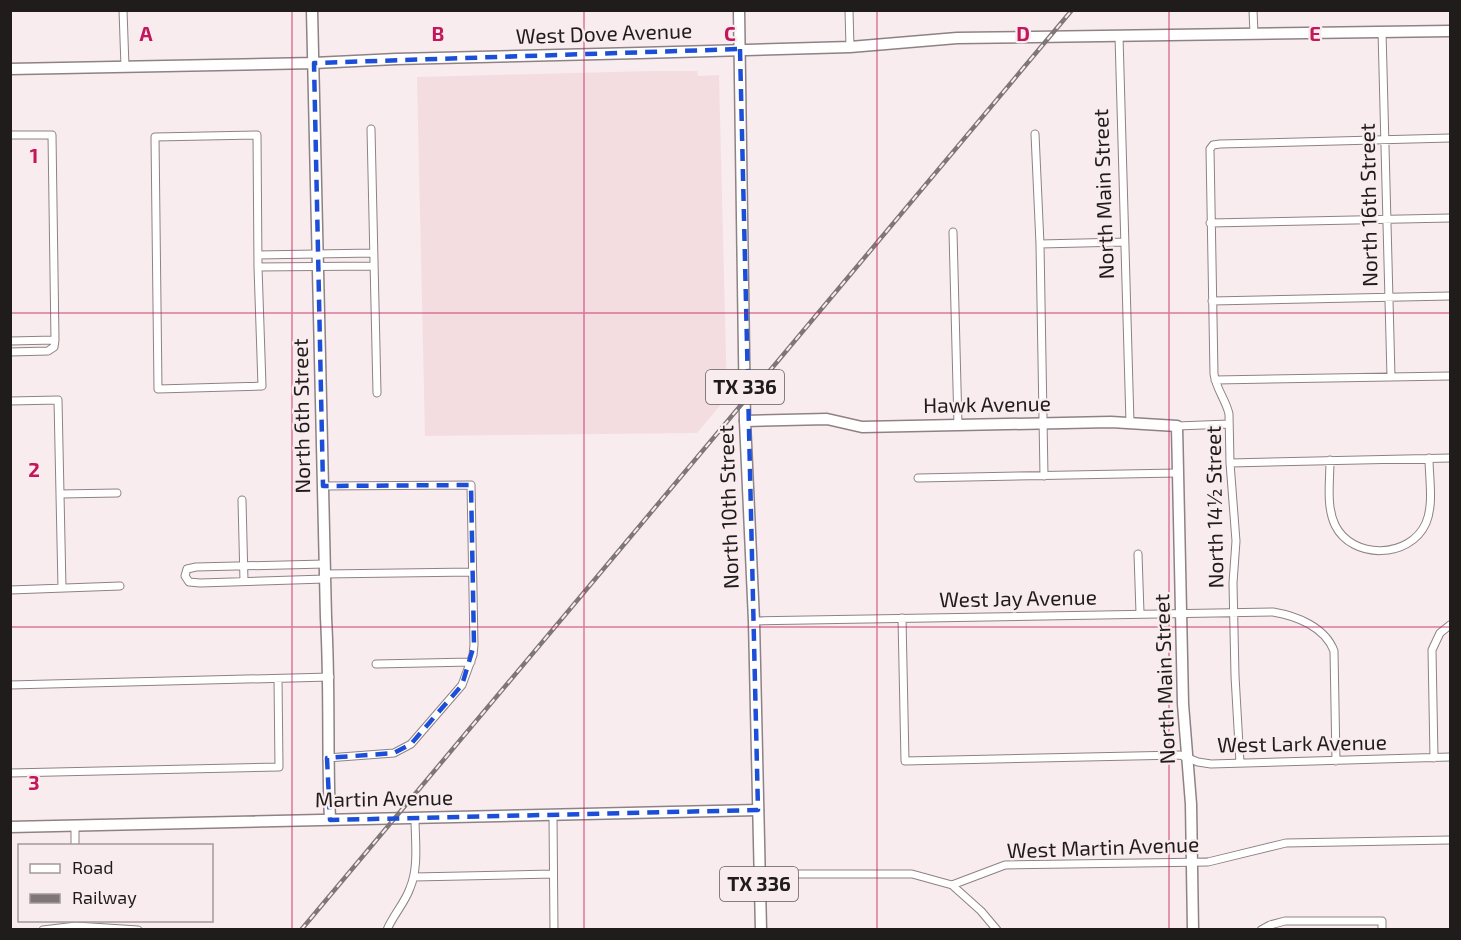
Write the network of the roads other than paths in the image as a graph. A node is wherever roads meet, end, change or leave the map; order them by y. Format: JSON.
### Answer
{"nodes":[{"id":1,"x":123,"y":10,"type":"edge"},
{"id":2,"x":312,"y":10,"type":"edge"},
{"id":3,"x":739,"y":10,"type":"edge"},
{"id":4,"x":849,"y":10,"type":"edge"},
{"id":5,"x":1253,"y":10,"type":"edge"},
{"id":6,"x":1450,"y":31,"type":"edge"},
{"id":7,"x":1382,"y":32,"type":"junction"},
{"id":8,"x":1254,"y":34,"type":"junction"},
{"id":9,"x":1119,"y":36,"type":"junction"},
{"id":10,"x":850,"y":46,"type":"junction"},
{"id":11,"x":740,"y":49,"type":"junction"},
{"id":12,"x":314,"y":63,"type":"junction"},
{"id":13,"x":125,"y":67,"type":"junction"},
{"id":14,"x":10,"y":69,"type":"edge"},
{"id":15,"x":371,"y":129,"type":"dead end"},
{"id":16,"x":1035,"y":134,"type":"dead end"},
{"id":17,"x":10,"y":135,"type":"edge"},
{"id":18,"x":1450,"y":138,"type":"edge"},
{"id":19,"x":1385,"y":139,"type":"junction"},
{"id":20,"x":1450,"y":218,"type":"edge"},
{"id":21,"x":1387,"y":220,"type":"junction"},
{"id":22,"x":1210,"y":223,"type":"junction"},
{"id":23,"x":953,"y":232,"type":"dead end"},
{"id":24,"x":1124,"y":242,"type":"junction"},
{"id":25,"x":1040,"y":244,"type":"junction"},
{"id":26,"x":318,"y":253,"type":"junction"},
{"id":27,"x":373,"y":253,"type":"junction"},
{"id":28,"x":258,"y":255,"type":"junction"},
{"id":29,"x":318,"y":266,"type":"junction"},
{"id":30,"x":374,"y":266,"type":"junction"},
{"id":31,"x":258,"y":267,"type":"junction"},
{"id":32,"x":1450,"y":296,"type":"edge"},
{"id":33,"x":1387,"y":297,"type":"junction"},
{"id":34,"x":1212,"y":302,"type":"junction"},
{"id":35,"x":55,"y":340,"type":"junction"},
{"id":36,"x":10,"y":341,"type":"edge"},
{"id":37,"x":10,"y":352,"type":"edge"},
{"id":38,"x":1450,"y":376,"type":"edge"},
{"id":39,"x":1391,"y":377,"type":"junction"},
{"id":40,"x":1215,"y":380,"type":"junction"},
{"id":41,"x":377,"y":393,"type":"dead end"},
{"id":42,"x":10,"y":401,"type":"edge"},
{"id":43,"x":745,"y":421,"type":"junction"},
{"id":44,"x":1043,"y":423,"type":"junction"},
{"id":45,"x":1130,"y":423,"type":"junction"},
{"id":46,"x":958,"y":424,"type":"junction"},
{"id":47,"x":1229,"y":424,"type":"junction"},
{"id":48,"x":1177,"y":426,"type":"junction"},
{"id":49,"x":1429,"y":458,"type":"junction"},
{"id":50,"x":1450,"y":458,"type":"edge"},
{"id":51,"x":1330,"y":460,"type":"junction"},
{"id":52,"x":1230,"y":463,"type":"junction"},
{"id":53,"x":1178,"y":473,"type":"junction"},
{"id":54,"x":1044,"y":476,"type":"junction"},
{"id":55,"x":918,"y":478,"type":"dead end"},
{"id":56,"x":323,"y":486,"type":"junction"},
{"id":57,"x":117,"y":493,"type":"dead end"},
{"id":58,"x":60,"y":494,"type":"junction"},
{"id":59,"x":242,"y":500,"type":"dead end"},
{"id":60,"x":1138,"y":555,"type":"dead end"},
{"id":61,"x":243,"y":566,"type":"junction"},
{"id":62,"x":325,"y":572,"type":"junction"},
{"id":63,"x":472,"y":572,"type":"junction"},
{"id":64,"x":244,"y":581,"type":"junction"},
{"id":65,"x":120,"y":586,"type":"dead end"},
{"id":66,"x":62,"y":588,"type":"junction"},
{"id":67,"x":10,"y":590,"type":"edge"},
{"id":68,"x":1234,"y":612,"type":"junction"},
{"id":69,"x":1140,"y":613,"type":"junction"},
{"id":70,"x":1181,"y":613,"type":"junction"},
{"id":71,"x":902,"y":618,"type":"junction"},
{"id":72,"x":754,"y":621,"type":"junction"},
{"id":73,"x":1450,"y":626,"type":"edge"},
{"id":74,"x":471,"y":662,"type":"junction"},
{"id":75,"x":376,"y":664,"type":"dead end"},
{"id":76,"x":330,"y":677,"type":"junction"},
{"id":77,"x":278,"y":679,"type":"junction"},
{"id":78,"x":10,"y":685,"type":"edge"},
{"id":79,"x":1187,"y":756,"type":"junction"},
{"id":80,"x":1450,"y":757,"type":"edge"},
{"id":81,"x":327,"y":758,"type":"junction"},
{"id":82,"x":1434,"y":758,"type":"junction"},
{"id":83,"x":1336,"y":761,"type":"junction"},
{"id":84,"x":1240,"y":763,"type":"junction"},
{"id":85,"x":10,"y":773,"type":"edge"},
{"id":86,"x":758,"y":810,"type":"junction"},
{"id":87,"x":553,"y":816,"type":"junction"},
{"id":88,"x":415,"y":818,"type":"junction"},
{"id":89,"x":330,"y":820,"type":"junction"},
{"id":90,"x":75,"y":825,"type":"junction"},
{"id":91,"x":10,"y":827,"type":"edge"},
{"id":92,"x":1450,"y":840,"type":"edge"},
{"id":93,"x":75,"y":844,"type":"edge"},
{"id":94,"x":1191,"y":862,"type":"junction"},
{"id":95,"x":554,"y":874,"type":"junction"},
{"id":96,"x":759,"y":874,"type":"junction"},
{"id":97,"x":414,"y":877,"type":"junction"},
{"id":98,"x":952,"y":885,"type":"junction"},
{"id":99,"x":76,"y":923,"type":"edge"},
{"id":100,"x":43,"y":930,"type":"edge"},
{"id":101,"x":138,"y":930,"type":"edge"},
{"id":102,"x":387,"y":930,"type":"edge"},
{"id":103,"x":554,"y":930,"type":"edge"},
{"id":104,"x":760,"y":930,"type":"edge"},
{"id":105,"x":997,"y":930,"type":"edge"},
{"id":106,"x":1193,"y":930,"type":"edge"},
{"id":107,"x":1261,"y":930,"type":"edge"},
{"id":108,"x":1382,"y":930,"type":"edge"}],
"edges":[{"from":1,"to":13,"type":"street"},
{"from":2,"to":12,"type":"street","name":"North 6th Street"},
{"from":3,"to":11,"type":"street","name":"North 10th Street","number":"TX 336"},
{"from":4,"to":10,"type":"street"},
{"from":5,"to":8,"type":"street"},
{"from":6,"to":7,"type":"street","name":"West Dove Avenue"},
{"from":7,"to":8,"type":"street","name":"West Dove Avenue"},
{"from":7,"to":19,"type":"street","name":"North 16th Street"},
{"from":8,"to":9,"type":"street","name":"West Dove Avenue"},
{"from":9,"to":10,"type":"street","name":"West Dove Avenue"},
{"from":9,"to":24,"type":"street","name":"North Main Street"},
{"from":10,"to":11,"type":"street","name":"West Dove Avenue"},
{"from":11,"to":12,"type":"street","name":"West Dove Avenue"},
{"from":11,"to":43,"type":"street","name":"North 10th Street","number":"TX 336"},
{"from":12,"to":13,"type":"street","name":"West Dove Avenue"},
{"from":12,"to":26,"type":"street","name":"North 6th Street"},
{"from":13,"to":14,"type":"street","name":"West Dove Avenue"},
{"from":15,"to":27,"type":"street"},
{"from":16,"to":25,"type":"street"},
{"from":17,"to":35,"type":"street"},
{"from":18,"to":19,"type":"street"},
{"from":19,"to":21,"type":"street","name":"North 16th Street"},
{"from":19,"to":22,"type":"street","name":"North 14½ Street"},
{"from":20,"to":21,"type":"street"},
{"from":21,"to":22,"type":"street"},
{"from":21,"to":33,"type":"street","name":"North 16th Street"},
{"from":22,"to":34,"type":"street","name":"North 14½ Street"},
{"from":23,"to":46,"type":"street"},
{"from":24,"to":25,"type":"street"},
{"from":24,"to":45,"type":"street","name":"North Main Street"},
{"from":25,"to":44,"type":"street"},
{"from":26,"to":27,"type":"street"},
{"from":26,"to":28,"type":"street"},
{"from":26,"to":29,"type":"street","name":"North 6th Street"},
{"from":27,"to":30,"type":"street"},
{"from":28,"to":31,"type":"street"},
{"from":28,"to":31,"type":"street"},
{"from":29,"to":30,"type":"street"},
{"from":29,"to":31,"type":"street"},
{"from":29,"to":56,"type":"street","name":"North 6th Street"},
{"from":30,"to":41,"type":"street"},
{"from":32,"to":33,"type":"street"},
{"from":33,"to":34,"type":"street"},
{"from":33,"to":39,"type":"street","name":"North 16th Street"},
{"from":34,"to":40,"type":"street","name":"North 14½ Street"},
{"from":35,"to":36,"type":"street"},
{"from":35,"to":37,"type":"street"},
{"from":38,"to":39,"type":"street"},
{"from":39,"to":40,"type":"street"},
{"from":40,"to":47,"type":"street","name":"North 14½ Street"},
{"from":42,"to":58,"type":"street"},
{"from":43,"to":46,"type":"street","name":"Hawk Avenue"},
{"from":43,"to":72,"type":"street","name":"North 10th Street","number":"TX 336"},
{"from":44,"to":45,"type":"street","name":"Hawk Avenue"},
{"from":44,"to":46,"type":"street","name":"Hawk Avenue"},
{"from":44,"to":54,"type":"street"},
{"from":45,"to":48,"type":"street","name":"Hawk Avenue"},
{"from":47,"to":48,"type":"street","name":"Hawk Avenue"},
{"from":47,"to":52,"type":"street","name":"North 14½ Street"},
{"from":48,"to":53,"type":"street","name":"North Main Street"},
{"from":49,"to":50,"type":"street"},
{"from":49,"to":51,"type":"street"},
{"from":49,"to":51,"type":"street"},
{"from":51,"to":52,"type":"street"},
{"from":52,"to":68,"type":"street","name":"North 14½ Street"},
{"from":53,"to":54,"type":"street"},
{"from":53,"to":70,"type":"street","name":"North Main Street"},
{"from":54,"to":55,"type":"street"},
{"from":56,"to":62,"type":"street","name":"North 6th Street"},
{"from":56,"to":63,"type":"street"},
{"from":57,"to":58,"type":"street"},
{"from":58,"to":66,"type":"street"},
{"from":59,"to":61,"type":"street"},
{"from":60,"to":69,"type":"street"},
{"from":61,"to":62,"type":"street"},
{"from":61,"to":64,"type":"street"},
{"from":61,"to":64,"type":"street"},
{"from":62,"to":63,"type":"street"},
{"from":62,"to":64,"type":"street"},
{"from":62,"to":76,"type":"street","name":"North 6th Street"},
{"from":63,"to":74,"type":"street"},
{"from":65,"to":66,"type":"street"},
{"from":66,"to":67,"type":"street"},
{"from":68,"to":70,"type":"street","name":"West Jay Avenue"},
{"from":68,"to":83,"type":"street","name":"West Jay Avenue"},
{"from":68,"to":84,"type":"street","name":"North 14½ Street"},
{"from":69,"to":70,"type":"street","name":"West Jay Avenue"},
{"from":69,"to":71,"type":"street","name":"West Jay Avenue"},
{"from":70,"to":79,"type":"street","name":"North Main Street"},
{"from":71,"to":72,"type":"street","name":"West Jay Avenue"},
{"from":71,"to":79,"type":"street","name":"West Lark Avenue"},
{"from":72,"to":86,"type":"street","name":"North 10th Street","number":"TX 336"},
{"from":73,"to":82,"type":"street"},
{"from":74,"to":75,"type":"street"},
{"from":74,"to":81,"type":"street"},
{"from":76,"to":77,"type":"street"},
{"from":76,"to":81,"type":"street","name":"North 6th Street"},
{"from":77,"to":78,"type":"street"},
{"from":77,"to":85,"type":"street"},
{"from":79,"to":84,"type":"street","name":"West Lark Avenue"},
{"from":79,"to":94,"type":"street","name":"North Main Street"},
{"from":80,"to":82,"type":"street","name":"West Lark Avenue"},
{"from":81,"to":89,"type":"street","name":"North 6th Street"},
{"from":82,"to":83,"type":"street","name":"West Lark Avenue"},
{"from":83,"to":84,"type":"street","name":"West Lark Avenue"},
{"from":86,"to":87,"type":"street","name":"Martin Avenue"},
{"from":86,"to":96,"type":"street","name":"North 10th Street","number":"TX 336"},
{"from":87,"to":88,"type":"street","name":"Martin Avenue"},
{"from":87,"to":95,"type":"street"},
{"from":88,"to":89,"type":"street","name":"Martin Avenue"},
{"from":88,"to":97,"type":"street"},
{"from":89,"to":90,"type":"street","name":"Martin Avenue"},
{"from":90,"to":91,"type":"street","name":"Martin Avenue"},
{"from":90,"to":93,"type":"street"},
{"from":92,"to":94,"type":"street","name":"West Martin Avenue"},
{"from":94,"to":98,"type":"street","name":"West Martin Avenue"},
{"from":94,"to":106,"type":"street","name":"North Main Street"},
{"from":95,"to":97,"type":"street"},
{"from":95,"to":103,"type":"street"},
{"from":96,"to":98,"type":"street"},
{"from":96,"to":104,"type":"street","name":"North 10th Street","number":"TX 336"},
{"from":97,"to":102,"type":"street"},
{"from":98,"to":105,"type":"street"},
{"from":99,"to":100,"type":"street"},
{"from":99,"to":101,"type":"street"},
{"from":107,"to":108,"type":"street"}]}
